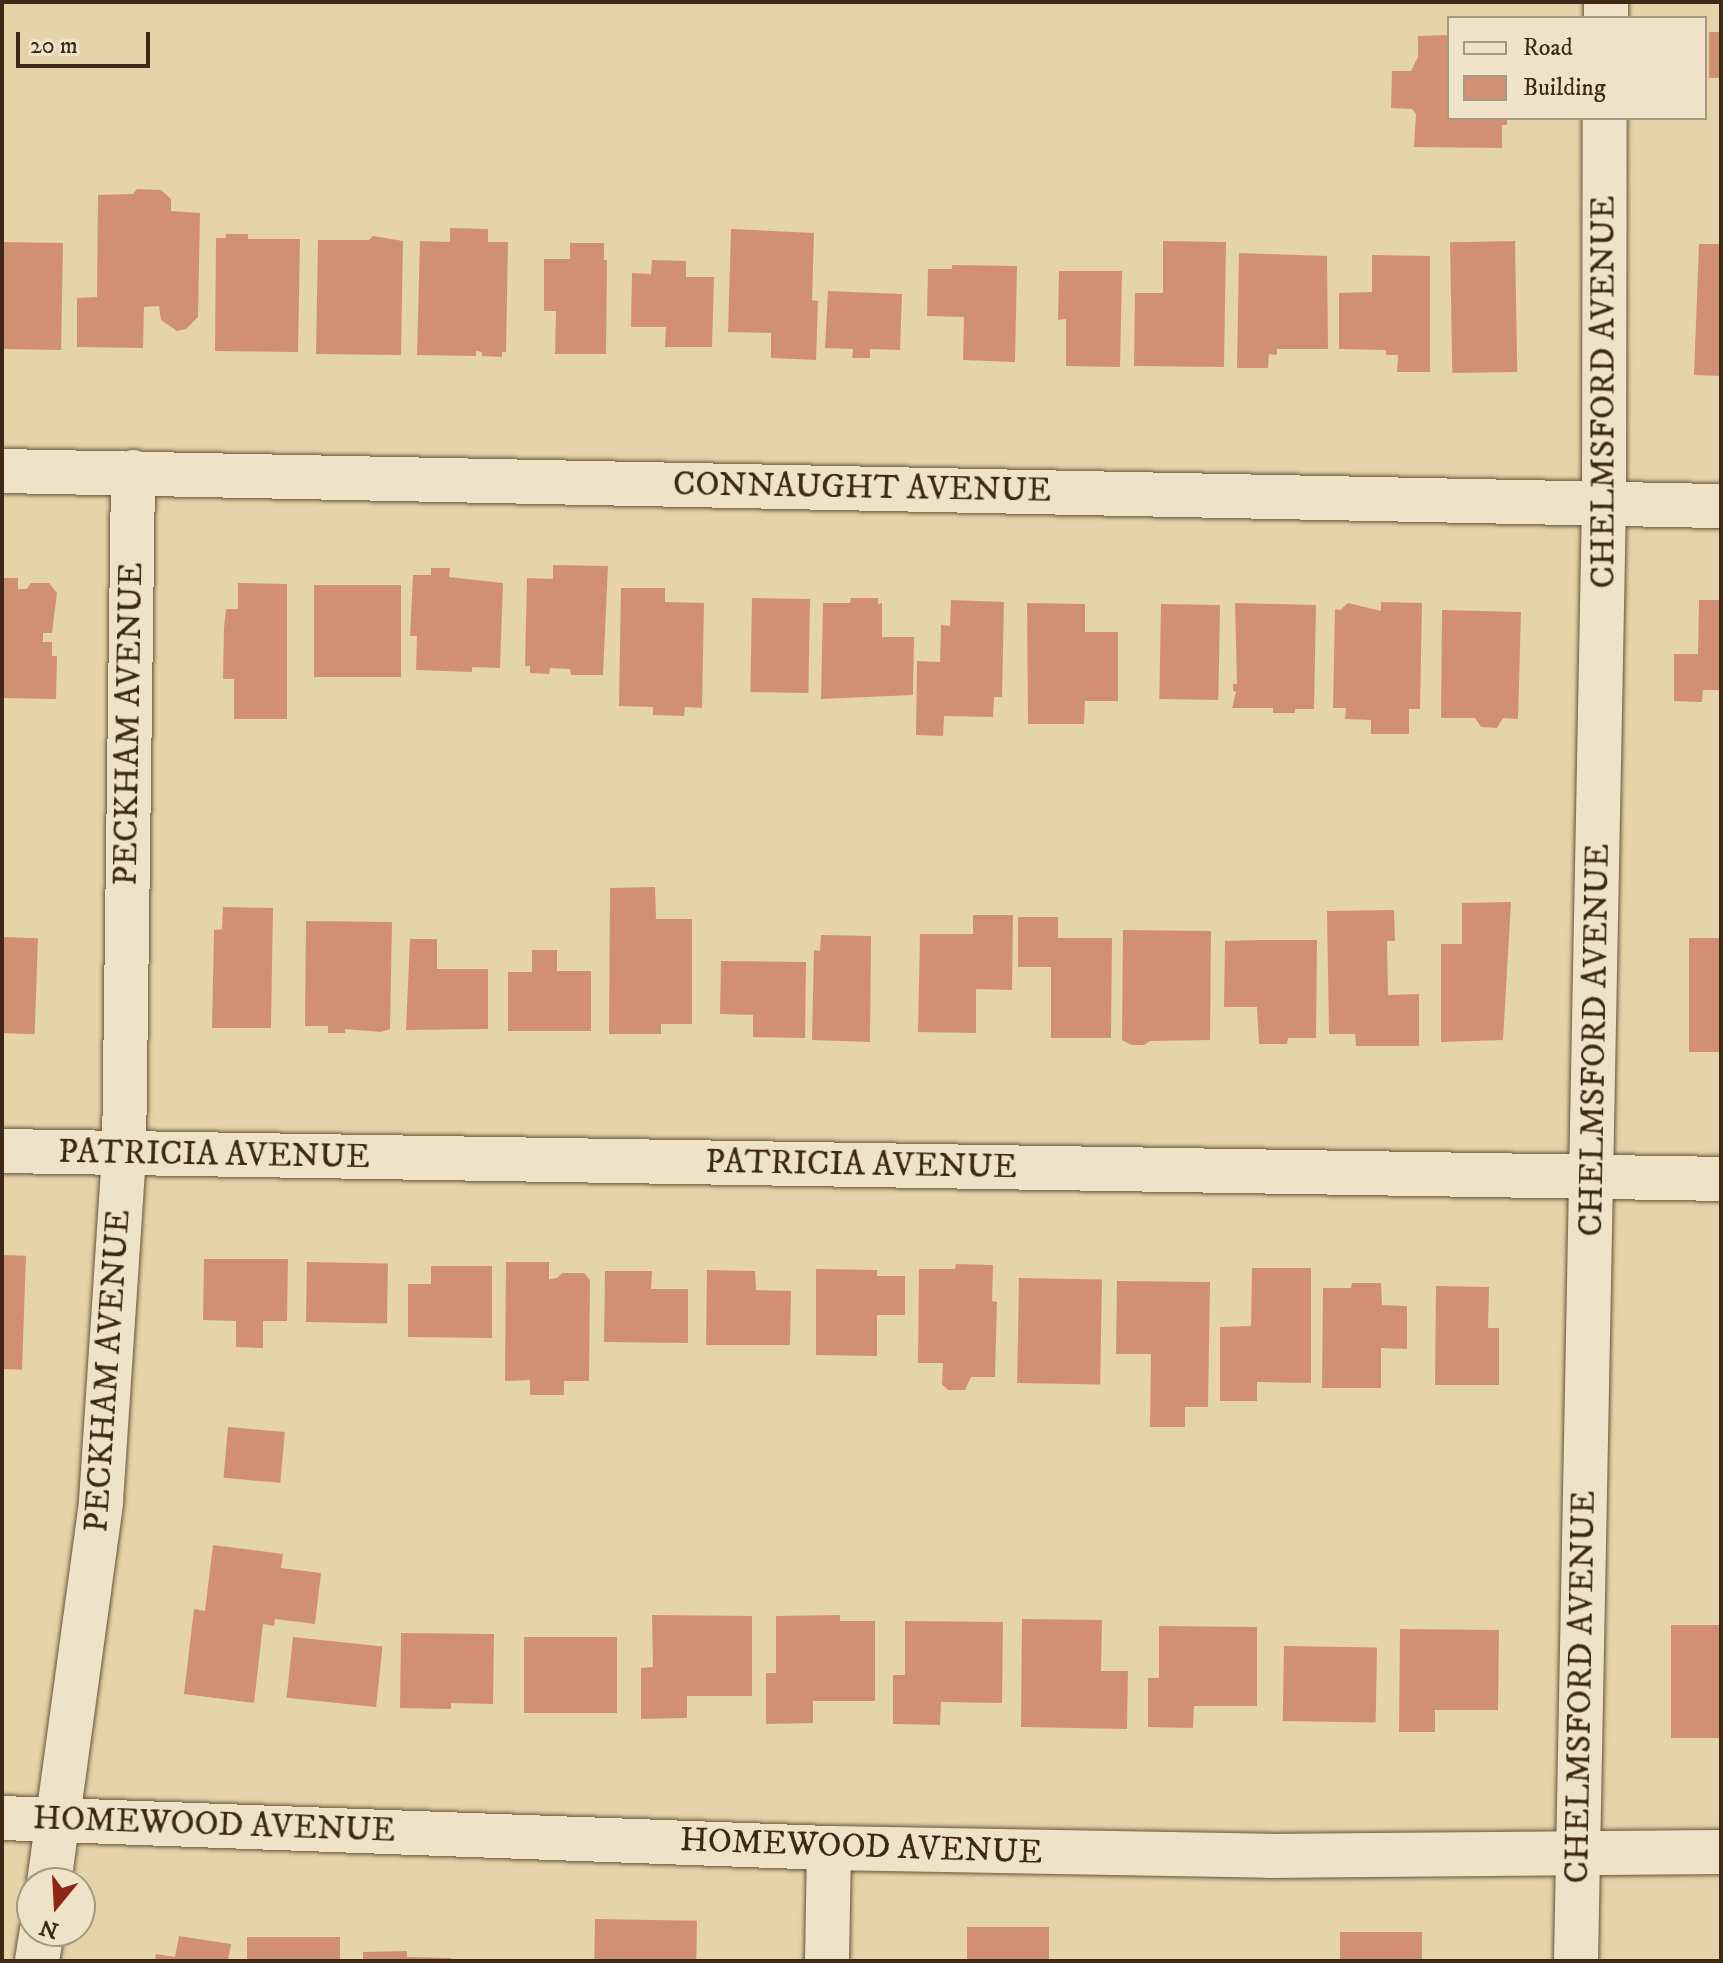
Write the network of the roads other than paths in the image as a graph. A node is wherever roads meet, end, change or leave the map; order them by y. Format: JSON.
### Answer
{"nodes":[{"id":1,"x":1605,"y":120,"type":"edge"},
{"id":2,"x":2,"y":471,"type":"edge"},
{"id":3,"x":133,"y":472,"type":"junction"},
{"id":4,"x":1604,"y":504,"type":"junction"},
{"id":5,"x":1721,"y":506,"type":"edge"},
{"id":6,"x":2,"y":1151,"type":"edge"},
{"id":7,"x":124,"y":1154,"type":"junction"},
{"id":8,"x":1593,"y":1177,"type":"junction"},
{"id":9,"x":1721,"y":1179,"type":"edge"},
{"id":10,"x":2,"y":1818,"type":"edge"},
{"id":11,"x":59,"y":1819,"type":"junction"},
{"id":12,"x":829,"y":1848,"type":"junction"},
{"id":13,"x":1577,"y":1851,"type":"junction"},
{"id":14,"x":1721,"y":1852,"type":"edge"},
{"id":15,"x":52,"y":1867,"type":"edge"},
{"id":16,"x":827,"y":1961,"type":"edge"},
{"id":17,"x":1576,"y":1961,"type":"edge"}],
"edges":[{"from":1,"to":4,"type":"street","name":"CHELMSFORD AVENUE"},
{"from":2,"to":3,"type":"street","name":"CONNAUGHT AVENUE"},
{"from":3,"to":4,"type":"street","name":"CONNAUGHT AVENUE"},
{"from":3,"to":7,"type":"street","name":"PECKHAM AVENUE"},
{"from":4,"to":5,"type":"street","name":"CONNAUGHT AVENUE"},
{"from":4,"to":8,"type":"street","name":"CHELMSFORD AVENUE"},
{"from":6,"to":7,"type":"street","name":"PATRICIA AVENUE"},
{"from":7,"to":8,"type":"street","name":"PATRICIA AVENUE"},
{"from":7,"to":11,"type":"street","name":"PECKHAM AVENUE"},
{"from":8,"to":9,"type":"street","name":"PATRICIA AVENUE"},
{"from":8,"to":13,"type":"street","name":"CHELMSFORD AVENUE"},
{"from":10,"to":11,"type":"street","name":"HOMEWOOD AVENUE"},
{"from":11,"to":12,"type":"street","name":"HOMEWOOD AVENUE"},
{"from":11,"to":15,"type":"street","name":"PECKHAM AVENUE"},
{"from":12,"to":13,"type":"street","name":"HOMEWOOD AVENUE"},
{"from":12,"to":16,"type":"street"},
{"from":13,"to":14,"type":"street","name":"HOMEWOOD AVENUE"},
{"from":13,"to":17,"type":"street","name":"CHELMSFORD AVENUE"}]}
